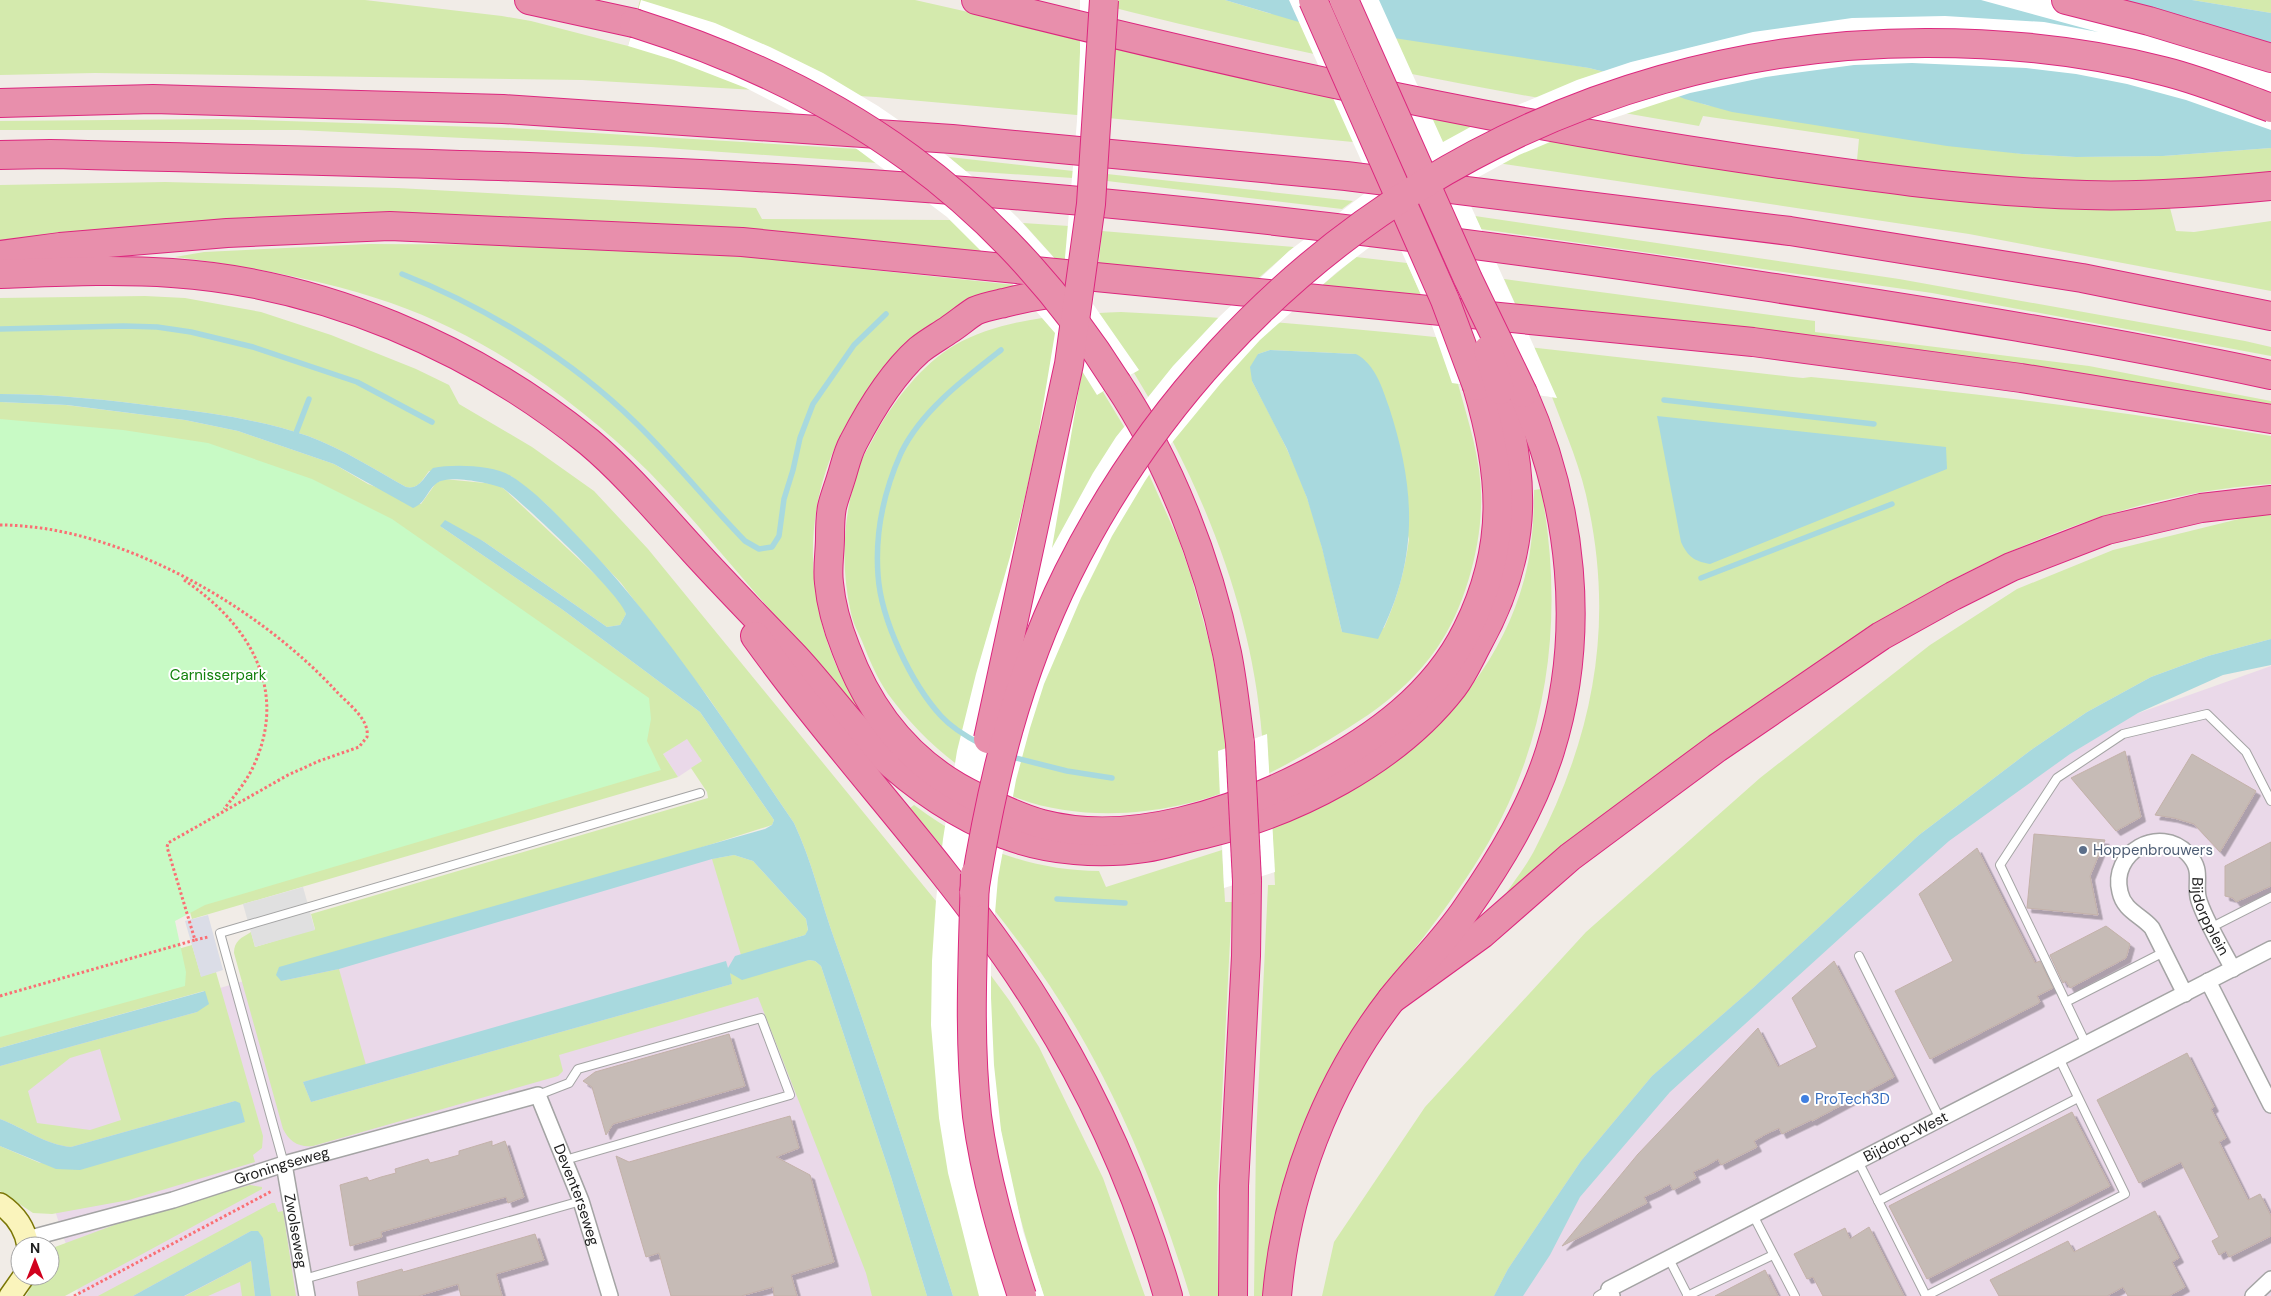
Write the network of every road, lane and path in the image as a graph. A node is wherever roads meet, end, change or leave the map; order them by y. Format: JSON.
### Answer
{"nodes":[{"id":1,"x":529,"y":0,"type":"edge"},
{"id":2,"x":976,"y":0,"type":"edge"},
{"id":3,"x":1104,"y":0,"type":"edge"},
{"id":4,"x":1313,"y":0,"type":"edge"},
{"id":5,"x":1344,"y":0,"type":"edge"},
{"id":6,"x":2066,"y":0,"type":"edge"},
{"id":7,"x":2271,"y":58,"type":"edge"},
{"id":8,"x":0,"y":102,"type":"edge"},
{"id":9,"x":2271,"y":108,"type":"edge"},
{"id":10,"x":0,"y":155,"type":"edge"},
{"id":11,"x":2271,"y":186,"type":"edge"},
{"id":12,"x":0,"y":255,"type":"edge"},
{"id":13,"x":0,"y":274,"type":"edge"},
{"id":14,"x":1266,"y":293,"type":"junction"},
{"id":15,"x":2271,"y":316,"type":"edge"},
{"id":16,"x":2271,"y":375,"type":"edge"},
{"id":17,"x":1500,"y":390,"type":"junction"},
{"id":18,"x":2271,"y":419,"type":"edge"},
{"id":19,"x":2271,"y":500,"type":"edge"},
{"id":20,"x":0,"y":525,"type":"edge"},
{"id":21,"x":698,"y":556,"type":"junction"},
{"id":22,"x":170,"y":571,"type":"junction"},
{"id":23,"x":700,"y":793,"type":"dead end"},
{"id":24,"x":2271,"y":801,"type":"edge"},
{"id":25,"x":222,"y":811,"type":"junction"},
{"id":26,"x":974,"y":892,"type":"junction"},
{"id":27,"x":2271,"y":897,"type":"edge"},
{"id":28,"x":2212,"y":927,"type":"junction"},
{"id":29,"x":220,"y":933,"type":"junction"},
{"id":30,"x":195,"y":940,"type":"junction"},
{"id":31,"x":2271,"y":949,"type":"edge"},
{"id":32,"x":2164,"y":952,"type":"junction"},
{"id":33,"x":1859,"y":956,"type":"dead end"},
{"id":34,"x":2233,"y":969,"type":"junction"},
{"id":35,"x":2208,"y":982,"type":"junction"},
{"id":36,"x":2184,"y":994,"type":"junction"},
{"id":37,"x":0,"y":996,"type":"edge"},
{"id":38,"x":1392,"y":999,"type":"junction"},
{"id":39,"x":2066,"y":1002,"type":"junction"},
{"id":40,"x":2086,"y":1044,"type":"junction"},
{"id":41,"x":2059,"y":1058,"type":"junction"},
{"id":42,"x":538,"y":1095,"type":"junction"},
{"id":43,"x":2078,"y":1098,"type":"junction"},
{"id":44,"x":2271,"y":1105,"type":"edge"},
{"id":45,"x":1940,"y":1119,"type":"junction"},
{"id":46,"x":564,"y":1160,"type":"junction"},
{"id":47,"x":1858,"y":1162,"type":"junction"},
{"id":48,"x":284,"y":1164,"type":"junction"},
{"id":49,"x":288,"y":1183,"type":"junction"},
{"id":50,"x":581,"y":1201,"type":"junction"},
{"id":51,"x":1878,"y":1201,"type":"junction"},
{"id":52,"x":0,"y":1204,"type":"edge"},
{"id":53,"x":1753,"y":1215,"type":"junction"},
{"id":54,"x":25,"y":1236,"type":"edge"},
{"id":55,"x":52,"y":1236,"type":"edge"},
{"id":56,"x":1773,"y":1255,"type":"junction"},
{"id":57,"x":1669,"y":1259,"type":"junction"},
{"id":58,"x":304,"y":1279,"type":"junction"},
{"id":59,"x":2271,"y":1279,"type":"edge"},
{"id":60,"x":1607,"y":1294,"type":"edge"},
{"id":61,"x":74,"y":1296,"type":"edge"},
{"id":62,"x":307,"y":1296,"type":"edge"},
{"id":63,"x":610,"y":1296,"type":"edge"},
{"id":64,"x":1022,"y":1296,"type":"edge"},
{"id":65,"x":1168,"y":1296,"type":"edge"},
{"id":66,"x":1233,"y":1296,"type":"edge"},
{"id":67,"x":1277,"y":1296,"type":"edge"},
{"id":68,"x":1687,"y":1296,"type":"edge"},
{"id":69,"x":1795,"y":1296,"type":"edge"},
{"id":70,"x":2252,"y":1296,"type":"edge"}],
"edges":[{"from":1,"to":66,"type":"highway","bridge":true},
{"from":2,"to":11,"type":"highway"},
{"from":3,"to":26,"type":"highway","bridge":true},
{"from":4,"to":17,"type":"highway","bridge":true},
{"from":5,"to":17,"type":"highway","bridge":true},
{"from":6,"to":7,"type":"highway"},
{"from":8,"to":15,"type":"highway"},
{"from":9,"to":26,"type":"highway","bridge":true},
{"from":10,"to":16,"type":"highway"},
{"from":12,"to":14,"type":"highway"},
{"from":13,"to":21,"type":"highway"},
{"from":14,"to":17,"type":"highway"},
{"from":14,"to":18,"type":"highway"},
{"from":17,"to":21,"type":"highway"},
{"from":17,"to":38,"type":"highway"},
{"from":19,"to":38,"type":"highway"},
{"from":20,"to":22,"type":"path"},
{"from":21,"to":65,"type":"highway"},
{"from":22,"to":25,"type":"path"},
{"from":22,"to":25,"type":"path"},
{"from":23,"to":29,"type":"lane"},
{"from":24,"to":39,"type":"lane"},
{"from":25,"to":30,"type":"path"},
{"from":26,"to":64,"type":"highway","bridge":true},
{"from":27,"to":28,"type":"lane"},
{"from":28,"to":32,"type":"street","name":"Bijdorpplein"},
{"from":28,"to":34,"type":"street","name":"Bijdorpplein"},
{"from":29,"to":30,"type":"path"},
{"from":29,"to":48,"type":"lane"},
{"from":30,"to":37,"type":"path"},
{"from":31,"to":34,"type":"street","name":"Bijdorp-West"},
{"from":32,"to":36,"type":"street","name":"Bijdorpplein"},
{"from":32,"to":39,"type":"lane"},
{"from":33,"to":45,"type":"lane"},
{"from":34,"to":35,"type":"street","name":"Bijdorp-West"},
{"from":35,"to":36,"type":"street","name":"Bijdorp-West"},
{"from":35,"to":44,"type":"street"},
{"from":36,"to":40,"type":"street","name":"Bijdorp-West"},
{"from":38,"to":67,"type":"highway"},
{"from":39,"to":40,"type":"lane"},
{"from":40,"to":41,"type":"street","name":"Bijdorp-West"},
{"from":41,"to":43,"type":"lane"},
{"from":41,"to":45,"type":"street","name":"Bijdorp-West"},
{"from":42,"to":46,"type":"street","name":"Deventerseweg"},
{"from":42,"to":46,"type":"lane"},
{"from":42,"to":48,"type":"street","name":"Groningseweg"},
{"from":43,"to":51,"type":"lane"},
{"from":43,"to":51,"type":"lane"},
{"from":45,"to":47,"type":"street","name":"Bijdorp-West"},
{"from":46,"to":50,"type":"street","name":"Deventerseweg"},
{"from":47,"to":51,"type":"lane"},
{"from":47,"to":53,"type":"street","name":"Bijdorp-West"},
{"from":48,"to":49,"type":"street","name":"Zwolseweg"},
{"from":48,"to":55,"type":"street","name":"Groningseweg"},
{"from":49,"to":58,"type":"street","name":"Zwolseweg"},
{"from":49,"to":61,"type":"path","name":"Groningseweg"},
{"from":50,"to":58,"type":"lane"},
{"from":50,"to":63,"type":"street","name":"Deventerseweg"},
{"from":52,"to":54,"type":"main road"},
{"from":53,"to":56,"type":"lane"},
{"from":53,"to":57,"type":"street","name":"Bijdorp-West"},
{"from":56,"to":68,"type":"lane"},
{"from":56,"to":69,"type":"lane"},
{"from":57,"to":60,"type":"street","name":"Bijdorp-West"},
{"from":57,"to":68,"type":"lane"},
{"from":58,"to":62,"type":"street","name":"Zwolseweg"},
{"from":59,"to":70,"type":"street"}]}
